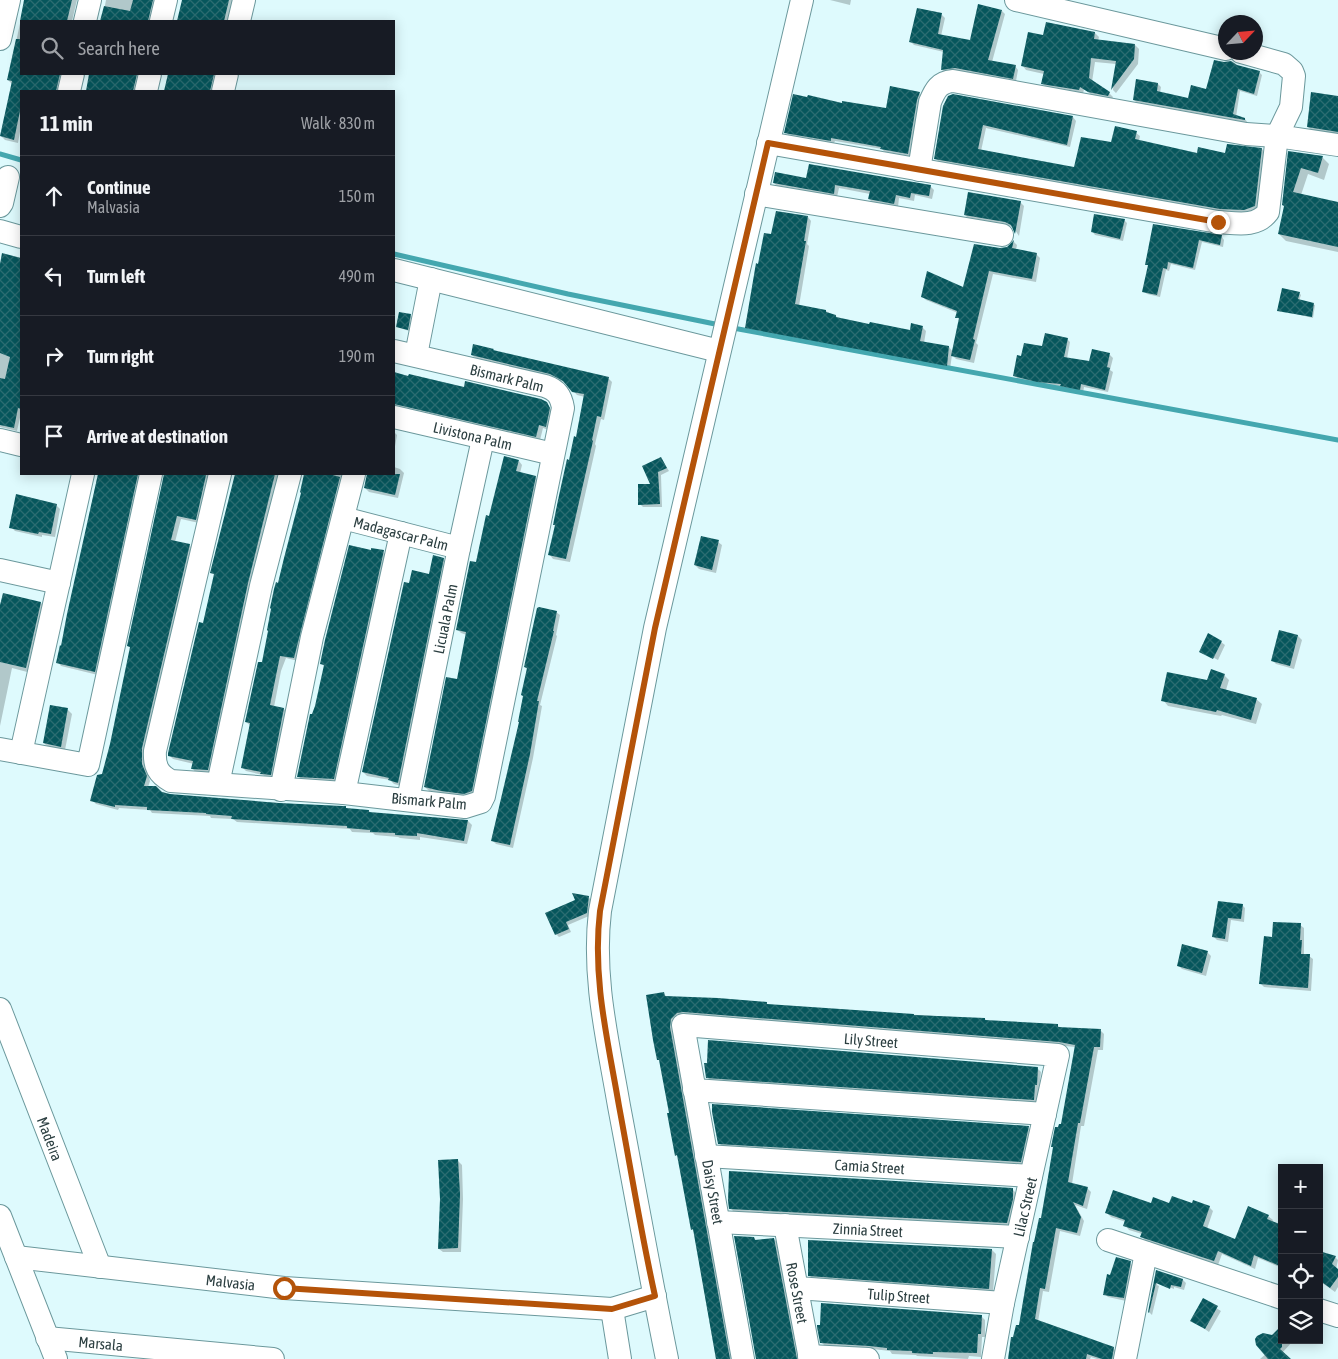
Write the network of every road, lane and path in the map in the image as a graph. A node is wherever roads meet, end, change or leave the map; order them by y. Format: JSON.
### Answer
{"nodes":[{"id":1,"x":9,"y":0,"type":"edge"},
{"id":2,"x":90,"y":0,"type":"edge"},
{"id":3,"x":166,"y":0,"type":"edge"},
{"id":4,"x":244,"y":0,"type":"edge"},
{"id":5,"x":802,"y":0,"type":"edge"},
{"id":6,"x":1016,"y":0,"type":"edge"},
{"id":7,"x":85,"y":20,"type":"edge"},
{"id":8,"x":161,"y":20,"type":"edge"},
{"id":9,"x":239,"y":20,"type":"edge"},
{"id":10,"x":0,"y":39,"type":"edge"},
{"id":11,"x":1218,"y":47,"type":"edge"},
{"id":12,"x":1263,"y":58,"type":"edge"},
{"id":13,"x":73,"y":75,"type":"edge"},
{"id":14,"x":150,"y":75,"type":"edge"},
{"id":15,"x":227,"y":75,"type":"edge"},
{"id":16,"x":69,"y":90,"type":"edge"},
{"id":17,"x":146,"y":90,"type":"edge"},
{"id":18,"x":223,"y":90,"type":"edge"},
{"id":19,"x":1277,"y":136,"type":"junction"},
{"id":20,"x":768,"y":143,"type":"junction"},
{"id":21,"x":1338,"y":145,"type":"edge"},
{"id":22,"x":919,"y":170,"type":"junction"},
{"id":23,"x":10,"y":178,"type":"edge"},
{"id":24,"x":756,"y":194,"type":"junction"},
{"id":25,"x":0,"y":206,"type":"edge"},
{"id":26,"x":0,"y":231,"type":"edge"},
{"id":27,"x":1002,"y":235,"type":"dead end"},
{"id":28,"x":20,"y":237,"type":"edge"},
{"id":29,"x":395,"y":270,"type":"edge"},
{"id":30,"x":431,"y":279,"type":"junction"},
{"id":31,"x":395,"y":351,"type":"edge"},
{"id":32,"x":719,"y":351,"type":"junction"},
{"id":33,"x":416,"y":355,"type":"junction"},
{"id":34,"x":395,"y":417,"type":"edge"},
{"id":35,"x":483,"y":439,"type":"junction"},
{"id":36,"x":0,"y":440,"type":"edge"},
{"id":37,"x":20,"y":445,"type":"edge"},
{"id":38,"x":553,"y":454,"type":"junction"},
{"id":39,"x":83,"y":475,"type":"edge"},
{"id":40,"x":151,"y":475,"type":"edge"},
{"id":41,"x":220,"y":475,"type":"edge"},
{"id":42,"x":290,"y":475,"type":"edge"},
{"id":43,"x":354,"y":475,"type":"edge"},
{"id":44,"x":343,"y":518,"type":"junction"},
{"id":45,"x":401,"y":533,"type":"junction"},
{"id":46,"x":459,"y":548,"type":"junction"},
{"id":47,"x":0,"y":570,"type":"edge"},
{"id":48,"x":59,"y":583,"type":"junction"},
{"id":49,"x":11,"y":751,"type":"edge"},
{"id":50,"x":218,"y":784,"type":"junction"},
{"id":51,"x":281,"y":790,"type":"junction"},
{"id":52,"x":344,"y":793,"type":"junction"},
{"id":53,"x":408,"y":800,"type":"junction"},
{"id":54,"x":0,"y":1009,"type":"edge"},
{"id":55,"x":683,"y":1026,"type":"joint"},
{"id":56,"x":1058,"y":1055,"type":"joint"},
{"id":57,"x":694,"y":1090,"type":"junction"},
{"id":58,"x":1045,"y":1114,"type":"junction"},
{"id":59,"x":706,"y":1156,"type":"junction"},
{"id":60,"x":1031,"y":1176,"type":"junction"},
{"id":61,"x":0,"y":1216,"type":"edge"},
{"id":62,"x":718,"y":1222,"type":"junction"},
{"id":63,"x":785,"y":1225,"type":"junction"},
{"id":64,"x":1018,"y":1236,"type":"junction"},
{"id":65,"x":1108,"y":1240,"type":"dead end"},
{"id":66,"x":1146,"y":1252,"type":"junction"},
{"id":67,"x":16,"y":1257,"type":"junction"},
{"id":68,"x":100,"y":1267,"type":"junction"},
{"id":69,"x":797,"y":1288,"type":"junction"},
{"id":70,"x":655,"y":1296,"type":"junction"},
{"id":71,"x":1278,"y":1297,"type":"edge"},
{"id":72,"x":1003,"y":1303,"type":"junction"},
{"id":73,"x":612,"y":1309,"type":"junction"},
{"id":74,"x":1323,"y":1311,"type":"edge"},
{"id":75,"x":1338,"y":1316,"type":"edge"},
{"id":76,"x":48,"y":1338,"type":"junction"},
{"id":77,"x":809,"y":1357,"type":"edge"},
{"id":78,"x":56,"y":1359,"type":"edge"},
{"id":79,"x":273,"y":1359,"type":"edge"},
{"id":80,"x":620,"y":1359,"type":"edge"},
{"id":81,"x":667,"y":1359,"type":"edge"},
{"id":82,"x":743,"y":1359,"type":"edge"},
{"id":83,"x":868,"y":1359,"type":"edge"},
{"id":84,"x":993,"y":1359,"type":"edge"},
{"id":85,"x":1125,"y":1359,"type":"edge"}],
"edges":[{"from":1,"to":10,"type":"street"},
{"from":2,"to":7,"type":"street"},
{"from":3,"to":8,"type":"street"},
{"from":4,"to":9,"type":"street"},
{"from":5,"to":20,"type":"street"},
{"from":6,"to":11,"type":"street"},
{"from":12,"to":19,"type":"street"},
{"from":13,"to":16,"type":"street"},
{"from":14,"to":17,"type":"street"},
{"from":15,"to":18,"type":"street"},
{"from":19,"to":21,"type":"street"},
{"from":19,"to":22,"type":"street"},
{"from":19,"to":22,"type":"street"},
{"from":20,"to":22,"type":"street"},
{"from":20,"to":24,"type":"street"},
{"from":23,"to":25,"type":"street"},
{"from":24,"to":27,"type":"street"},
{"from":24,"to":32,"type":"street"},
{"from":26,"to":28,"type":"street"},
{"from":29,"to":30,"type":"street"},
{"from":30,"to":32,"type":"street"},
{"from":30,"to":33,"type":"street"},
{"from":31,"to":33,"type":"street","name":"Bismark Palm"},
{"from":32,"to":70,"type":"street"},
{"from":33,"to":38,"type":"street","name":"Bismark Palm"},
{"from":34,"to":35,"type":"street","name":"Livistona Palm"},
{"from":35,"to":38,"type":"street","name":"Livistona Palm"},
{"from":35,"to":46,"type":"street","name":"Licuala Palm"},
{"from":36,"to":37,"type":"street"},
{"from":38,"to":53,"type":"street","name":"Bismark Palm"},
{"from":39,"to":48,"type":"street"},
{"from":40,"to":49,"type":"street"},
{"from":41,"to":50,"type":"street","name":"Bismark Palm"},
{"from":42,"to":50,"type":"street"},
{"from":43,"to":44,"type":"street"},
{"from":44,"to":45,"type":"street","name":"Madagascar Palm"},
{"from":44,"to":51,"type":"street"},
{"from":45,"to":46,"type":"street","name":"Madagascar Palm"},
{"from":45,"to":52,"type":"street"},
{"from":46,"to":53,"type":"street","name":"Licuala Palm"},
{"from":47,"to":48,"type":"street"},
{"from":48,"to":49,"type":"street"},
{"from":50,"to":51,"type":"street","name":"Bismark Palm"},
{"from":51,"to":52,"type":"street","name":"Bismark Palm"},
{"from":52,"to":53,"type":"street","name":"Bismark Palm"},
{"from":54,"to":68,"type":"street","name":"Madeira"},
{"from":55,"to":56,"type":"street","name":"Lily Street"},
{"from":55,"to":57,"type":"street","name":"Daisy Street"},
{"from":56,"to":58,"type":"street","name":"Lilac Street"},
{"from":57,"to":58,"type":"street"},
{"from":57,"to":59,"type":"street","name":"Daisy Street"},
{"from":58,"to":60,"type":"street","name":"Lilac Street"},
{"from":59,"to":60,"type":"street","name":"Camia Street"},
{"from":59,"to":62,"type":"street","name":"Daisy Street"},
{"from":60,"to":64,"type":"street","name":"Lilac Street"},
{"from":61,"to":67,"type":"street"},
{"from":62,"to":63,"type":"street","name":"Zinnia Street"},
{"from":62,"to":82,"type":"street","name":"Daisy Street"},
{"from":63,"to":64,"type":"street","name":"Zinnia Street"},
{"from":63,"to":69,"type":"street","name":"Rose Street"},
{"from":64,"to":72,"type":"street","name":"Lilac Street"},
{"from":65,"to":66,"type":"street"},
{"from":66,"to":71,"type":"street"},
{"from":66,"to":85,"type":"street"},
{"from":67,"to":68,"type":"street","name":"Malvasia"},
{"from":67,"to":76,"type":"street"},
{"from":68,"to":73,"type":"street","name":"Malvasia"},
{"from":69,"to":72,"type":"street","name":"Tulip Street"},
{"from":69,"to":77,"type":"street","name":"Rose Street"},
{"from":70,"to":73,"type":"street","name":"Malvasia"},
{"from":70,"to":81,"type":"street"},
{"from":72,"to":84,"type":"street","name":"Lilac Street"},
{"from":73,"to":80,"type":"street"},
{"from":74,"to":75,"type":"street"},
{"from":76,"to":78,"type":"street"},
{"from":76,"to":79,"type":"street","name":"Marsala"},
{"from":77,"to":83,"type":"street"}]}
